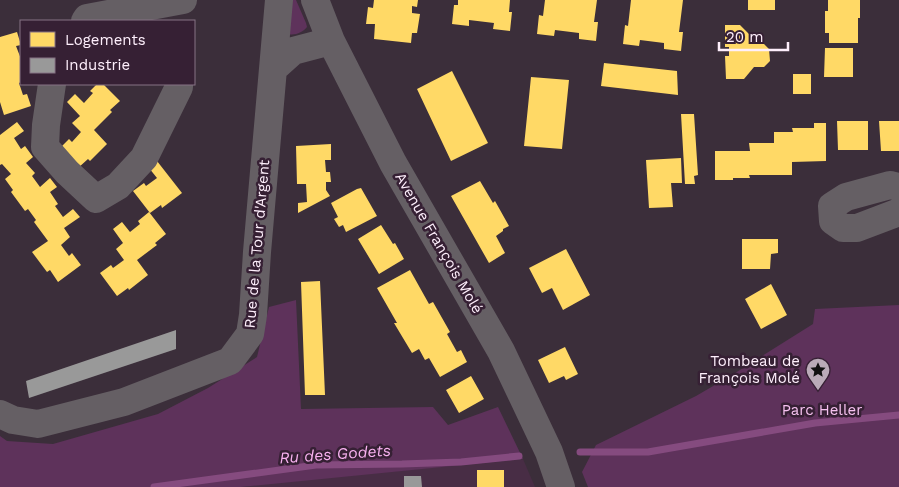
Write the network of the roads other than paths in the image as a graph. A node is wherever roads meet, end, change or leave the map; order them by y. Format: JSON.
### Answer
{"nodes":[{"id":1,"x":183,"y":0,"type":"edge"},
{"id":2,"x":189,"y":0,"type":"edge"},
{"id":3,"x":279,"y":0,"type":"edge"},
{"id":4,"x":314,"y":0,"type":"edge"},
{"id":5,"x":86,"y":20,"type":"edge"},
{"id":6,"x":186,"y":20,"type":"edge"},
{"id":7,"x":331,"y":41,"type":"junction"},
{"id":8,"x":272,"y":69,"type":"junction"},
{"id":9,"x":52,"y":85,"type":"edge"},
{"id":10,"x":179,"y":85,"type":"edge"},
{"id":11,"x":899,"y":187,"type":"edge"},
{"id":12,"x":899,"y":212,"type":"edge"},
{"id":13,"x":0,"y":414,"type":"edge"},
{"id":14,"x":561,"y":487,"type":"edge"}],
"edges":[{"from":1,"to":5,"type":"street"},
{"from":2,"to":6,"type":"street"},
{"from":3,"to":8,"type":"street","name":"Rue de la Tour d'Argent"},
{"from":4,"to":7,"type":"street","name":"Avenue François Molé"},
{"from":7,"to":8,"type":"street"},
{"from":7,"to":14,"type":"street","name":"Avenue François Molé"},
{"from":8,"to":13,"type":"street","name":"Rue de la Tour d'Argent"},
{"from":9,"to":10,"type":"street"},
{"from":11,"to":12,"type":"street"}]}
